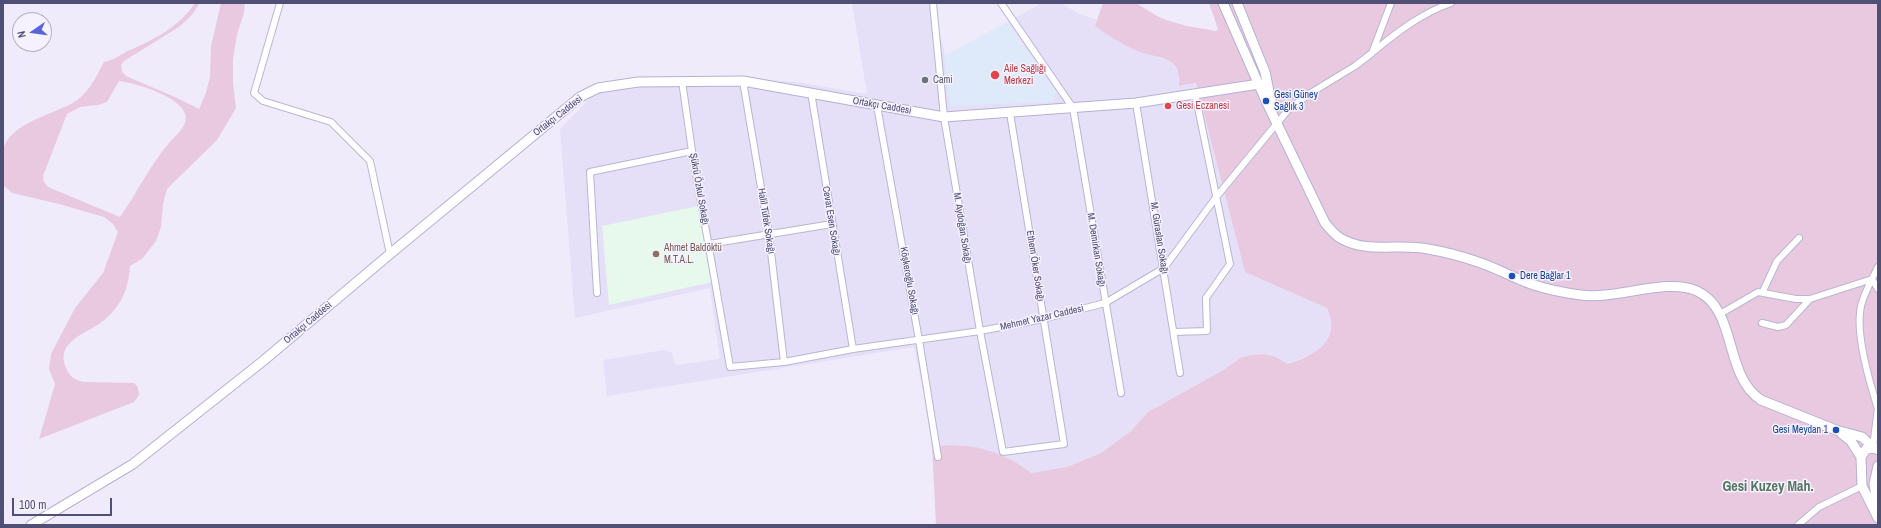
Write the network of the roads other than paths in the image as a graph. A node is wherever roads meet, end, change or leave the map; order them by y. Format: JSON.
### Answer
{"nodes":[{"id":1,"x":280,"y":3,"type":"edge"},
{"id":2,"x":932,"y":3,"type":"edge"},
{"id":3,"x":1000,"y":3,"type":"edge"},
{"id":4,"x":1223,"y":3,"type":"edge"},
{"id":5,"x":1237,"y":3,"type":"edge"},
{"id":6,"x":1391,"y":3,"type":"edge"},
{"id":7,"x":1451,"y":3,"type":"edge"},
{"id":8,"x":1372,"y":52,"type":"junction"},
{"id":9,"x":682,"y":81,"type":"junction"},
{"id":10,"x":743,"y":81,"type":"junction"},
{"id":11,"x":1258,"y":84,"type":"junction"},
{"id":12,"x":811,"y":92,"type":"junction"},
{"id":13,"x":1195,"y":93,"type":"junction"},
{"id":14,"x":1136,"y":102,"type":"junction"},
{"id":15,"x":878,"y":106,"type":"junction"},
{"id":16,"x":1073,"y":108,"type":"junction"},
{"id":17,"x":1010,"y":113,"type":"junction"},
{"id":18,"x":944,"y":117,"type":"junction"},
{"id":19,"x":1276,"y":122,"type":"junction"},
{"id":20,"x":692,"y":151,"type":"junction"},
{"id":21,"x":1217,"y":196,"type":"junction"},
{"id":22,"x":832,"y":224,"type":"junction"},
{"id":23,"x":769,"y":235,"type":"junction"},
{"id":24,"x":1798,"y":238,"type":"dead end"},
{"id":25,"x":708,"y":244,"type":"junction"},
{"id":26,"x":390,"y":254,"type":"junction"},
{"id":27,"x":1878,"y":267,"type":"edge"},
{"id":28,"x":1164,"y":268,"type":"junction"},
{"id":29,"x":1872,"y":279,"type":"junction"},
{"id":30,"x":1878,"y":288,"type":"edge"},
{"id":31,"x":1763,"y":291,"type":"junction"},
{"id":32,"x":597,"y":293,"type":"dead end"},
{"id":33,"x":1810,"y":299,"type":"junction"},
{"id":34,"x":1105,"y":303,"type":"junction"},
{"id":35,"x":1720,"y":314,"type":"junction"},
{"id":36,"x":1043,"y":319,"type":"junction"},
{"id":37,"x":1762,"y":323,"type":"dead end"},
{"id":38,"x":980,"y":331,"type":"junction"},
{"id":39,"x":1174,"y":332,"type":"junction"},
{"id":40,"x":919,"y":340,"type":"junction"},
{"id":41,"x":853,"y":349,"type":"junction"},
{"id":42,"x":784,"y":362,"type":"junction"},
{"id":43,"x":730,"y":367,"type":"joint"},
{"id":44,"x":1180,"y":373,"type":"dead end"},
{"id":45,"x":1871,"y":379,"type":"junction"},
{"id":46,"x":1878,"y":379,"type":"edge"},
{"id":47,"x":1121,"y":393,"type":"dead end"},
{"id":48,"x":1878,"y":409,"type":"edge"},
{"id":49,"x":1836,"y":430,"type":"junction"},
{"id":50,"x":1876,"y":448,"type":"edge"},
{"id":51,"x":1003,"y":452,"type":"joint"},
{"id":52,"x":938,"y":457,"type":"dead end"},
{"id":53,"x":1861,"y":458,"type":"junction"},
{"id":54,"x":1878,"y":467,"type":"edge"},
{"id":55,"x":1862,"y":486,"type":"junction"},
{"id":56,"x":1878,"y":508,"type":"edge"},
{"id":57,"x":1878,"y":518,"type":"edge"},
{"id":58,"x":31,"y":525,"type":"edge"},
{"id":59,"x":1798,"y":525,"type":"edge"}],
"edges":[{"from":1,"to":26,"type":"street"},
{"from":2,"to":18,"type":"street","name":"M. Aydoğan Sokağı"},
{"from":3,"to":16,"type":"street"},
{"from":4,"to":11,"type":"street"},
{"from":5,"to":19,"type":"street"},
{"from":6,"to":8,"type":"street"},
{"from":7,"to":8,"type":"street","name":"Mehmet Yazar Caddesi"},
{"from":8,"to":19,"type":"street","name":"Mehmet Yazar Caddesi"},
{"from":9,"to":10,"type":"street","name":"Ortakçı Caddesi"},
{"from":9,"to":20,"type":"street","name":"Şükrü Özkul Sokağı"},
{"from":9,"to":26,"type":"street","name":"Ortakçı Caddesi"},
{"from":10,"to":12,"type":"street","name":"Ortakçı Caddesi"},
{"from":10,"to":23,"type":"street","name":"Halil Tüfek Sokağı"},
{"from":11,"to":13,"type":"street","name":"Ortakçı Caddesi"},
{"from":11,"to":19,"type":"street"},
{"from":12,"to":15,"type":"street","name":"Ortakçı Caddesi"},
{"from":12,"to":22,"type":"street","name":"Cevat Esen Sokağı"},
{"from":13,"to":14,"type":"street","name":"Ortakçı Caddesi"},
{"from":13,"to":21,"type":"street"},
{"from":14,"to":16,"type":"street","name":"Ortakçı Caddesi"},
{"from":14,"to":28,"type":"street","name":"M. Güraslan Sokağı"},
{"from":15,"to":18,"type":"street","name":"Ortakçı Caddesi"},
{"from":15,"to":40,"type":"street","name":"Köşkeroğlu Sokağı"},
{"from":16,"to":17,"type":"street","name":"Ortakçı Caddesi"},
{"from":16,"to":34,"type":"street","name":"M. Demirkan Sokağı"},
{"from":17,"to":18,"type":"street","name":"Ortakçı Caddesi"},
{"from":17,"to":36,"type":"street","name":"Ethem Öker Sokağı"},
{"from":18,"to":38,"type":"street","name":"M. Aydoğan Sokağı"},
{"from":19,"to":21,"type":"street","name":"Mehmet Yazar Caddesi"},
{"from":19,"to":35,"type":"street"},
{"from":20,"to":25,"type":"street","name":"Şükrü Özkul Sokağı"},
{"from":20,"to":32,"type":"street"},
{"from":21,"to":28,"type":"street","name":"Mehmet Yazar Caddesi"},
{"from":21,"to":39,"type":"street"},
{"from":22,"to":23,"type":"street"},
{"from":22,"to":41,"type":"street","name":"Cevat Esen Sokağı"},
{"from":23,"to":25,"type":"street"},
{"from":23,"to":42,"type":"street","name":"Halil Tüfek Sokağı"},
{"from":24,"to":31,"type":"street"},
{"from":25,"to":43,"type":"street","name":"Şükrü Özkul Sokağı"},
{"from":26,"to":58,"type":"street","name":"Ortakçı Caddesi"},
{"from":27,"to":29,"type":"street"},
{"from":28,"to":34,"type":"street","name":"Mehmet Yazar Caddesi"},
{"from":28,"to":39,"type":"street","name":"M. Güraslan Sokağı"},
{"from":29,"to":30,"type":"street"},
{"from":29,"to":33,"type":"street"},
{"from":29,"to":45,"type":"street"},
{"from":31,"to":33,"type":"street"},
{"from":31,"to":35,"type":"street"},
{"from":33,"to":37,"type":"street"},
{"from":34,"to":36,"type":"street","name":"Mehmet Yazar Caddesi"},
{"from":34,"to":47,"type":"street","name":"M. Demirkan Sokağı"},
{"from":35,"to":49,"type":"street"},
{"from":36,"to":38,"type":"street","name":"Mehmet Yazar Caddesi"},
{"from":36,"to":51,"type":"street","name":"Ethem Öker Sokağı"},
{"from":38,"to":40,"type":"street","name":"Mehmet Yazar Caddesi"},
{"from":38,"to":51,"type":"street","name":"M. Aydoğan Sokağı"},
{"from":39,"to":44,"type":"street","name":"M. Güraslan Sokağı"},
{"from":40,"to":41,"type":"street","name":"Mehmet Yazar Caddesi"},
{"from":40,"to":52,"type":"street","name":"Köşkeroğlu Sokağı"},
{"from":41,"to":42,"type":"street","name":"Mehmet Yazar Caddesi"},
{"from":42,"to":43,"type":"street","name":"Mehmet Yazar Caddesi"},
{"from":45,"to":46,"type":"street"},
{"from":45,"to":48,"type":"street"},
{"from":48,"to":50,"type":"street"},
{"from":49,"to":50,"type":"street"},
{"from":49,"to":53,"type":"street"},
{"from":50,"to":53,"type":"street"},
{"from":53,"to":54,"type":"street"},
{"from":53,"to":55,"type":"street"},
{"from":54,"to":56,"type":"street"},
{"from":55,"to":57,"type":"street"},
{"from":55,"to":59,"type":"street"}]}
